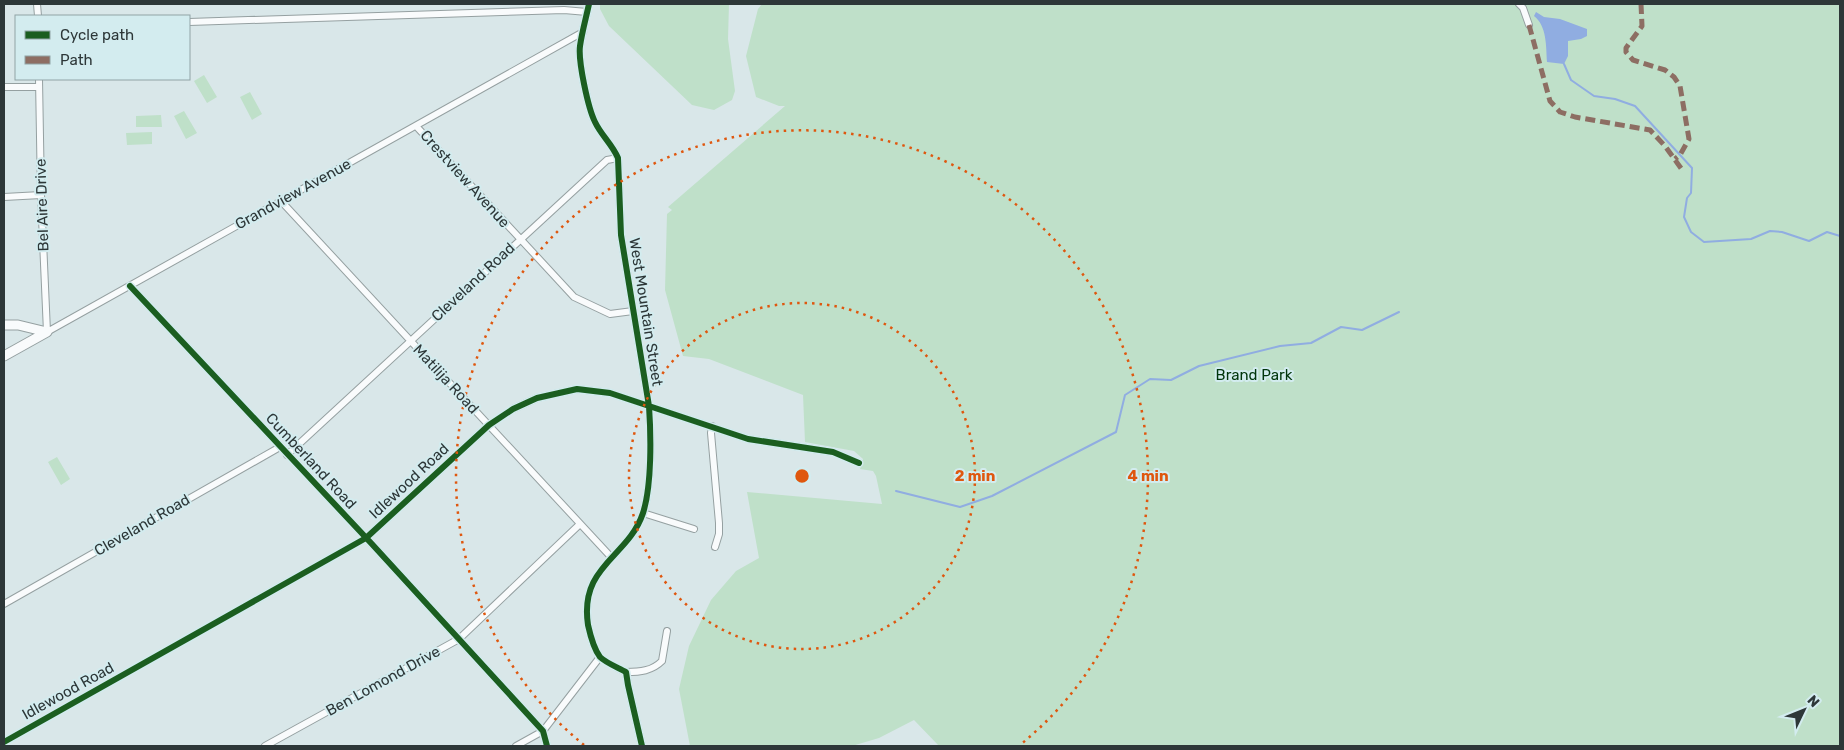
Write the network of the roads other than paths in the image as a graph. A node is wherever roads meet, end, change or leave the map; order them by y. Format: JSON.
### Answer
{"nodes":[{"id":1,"x":588,"y":4,"type":"edge"},
{"id":2,"x":1518,"y":4,"type":"edge"},
{"id":3,"x":587,"y":12,"type":"junction"},
{"id":4,"x":190,"y":22,"type":"edge"},
{"id":5,"x":1529,"y":25,"type":"dead end"},
{"id":6,"x":582,"y":32,"type":"junction"},
{"id":7,"x":39,"y":80,"type":"edge"},
{"id":8,"x":39,"y":86,"type":"junction"},
{"id":9,"x":4,"y":87,"type":"edge"},
{"id":10,"x":416,"y":126,"type":"junction"},
{"id":11,"x":618,"y":158,"type":"junction"},
{"id":12,"x":41,"y":195,"type":"junction"},
{"id":13,"x":4,"y":197,"type":"edge"},
{"id":14,"x":280,"y":201,"type":"junction"},
{"id":15,"x":520,"y":238,"type":"junction"},
{"id":16,"x":130,"y":286,"type":"junction"},
{"id":17,"x":633,"y":311,"type":"junction"},
{"id":18,"x":4,"y":325,"type":"edge"},
{"id":19,"x":47,"y":332,"type":"junction"},
{"id":20,"x":410,"y":341,"type":"junction"},
{"id":21,"x":4,"y":356,"type":"edge"},
{"id":22,"x":649,"y":406,"type":"junction"},
{"id":23,"x":489,"y":425,"type":"junction"},
{"id":24,"x":712,"y":426,"type":"junction"},
{"id":25,"x":280,"y":447,"type":"junction"},
{"id":26,"x":287,"y":454,"type":"junction"},
{"id":27,"x":860,"y":463,"type":"dead end"},
{"id":28,"x":643,"y":513,"type":"junction"},
{"id":29,"x":580,"y":524,"type":"junction"},
{"id":30,"x":694,"y":530,"type":"dead end"},
{"id":31,"x":366,"y":538,"type":"junction"},
{"id":32,"x":715,"y":547,"type":"dead end"},
{"id":33,"x":611,"y":557,"type":"junction"},
{"id":34,"x":4,"y":604,"type":"edge"},
{"id":35,"x":666,"y":631,"type":"dead end"},
{"id":36,"x":459,"y":639,"type":"junction"},
{"id":37,"x":600,"y":657,"type":"junction"},
{"id":38,"x":626,"y":672,"type":"junction"},
{"id":39,"x":543,"y":732,"type":"junction"},
{"id":40,"x":4,"y":742,"type":"edge"},
{"id":41,"x":265,"y":746,"type":"edge"},
{"id":42,"x":516,"y":746,"type":"edge"},
{"id":43,"x":547,"y":746,"type":"edge"},
{"id":44,"x":642,"y":746,"type":"edge"}],
"edges":[{"from":1,"to":3,"type":"street","name":"West Mountain Street"},
{"from":2,"to":5,"type":"street"},
{"from":3,"to":4,"type":"street"},
{"from":3,"to":6,"type":"street","name":"West Mountain Street"},
{"from":6,"to":10,"type":"street","name":"Grandview Avenue"},
{"from":6,"to":11,"type":"street","name":"West Mountain Street"},
{"from":7,"to":8,"type":"street","name":"Bel Aire Drive"},
{"from":8,"to":9,"type":"street"},
{"from":8,"to":12,"type":"street","name":"Bel Aire Drive"},
{"from":10,"to":14,"type":"street","name":"Grandview Avenue"},
{"from":10,"to":15,"type":"street","name":"Crestview Avenue"},
{"from":11,"to":15,"type":"street","name":"Cleveland Road"},
{"from":11,"to":17,"type":"street","name":"West Mountain Street"},
{"from":12,"to":13,"type":"street"},
{"from":12,"to":19,"type":"street","name":"Bel Aire Drive"},
{"from":14,"to":16,"type":"street","name":"Grandview Avenue"},
{"from":14,"to":20,"type":"street","name":"Matilija Road"},
{"from":15,"to":17,"type":"street","name":"Crestview Avenue"},
{"from":15,"to":20,"type":"street","name":"Cleveland Road"},
{"from":16,"to":19,"type":"street","name":"Grandview Avenue"},
{"from":16,"to":25,"type":"street","name":"Cumberland Road"},
{"from":17,"to":22,"type":"street","name":"West Mountain Street"},
{"from":18,"to":19,"type":"street"},
{"from":19,"to":21,"type":"street","name":"Grandview Avenue"},
{"from":20,"to":23,"type":"street","name":"Matilija Road"},
{"from":20,"to":26,"type":"street","name":"Cleveland Road"},
{"from":22,"to":23,"type":"street","name":"Idlewood Road"},
{"from":22,"to":24,"type":"street","name":"Idlewood Road"},
{"from":22,"to":28,"type":"street","name":"West Mountain Street"},
{"from":23,"to":29,"type":"street","name":"Matilija Road"},
{"from":23,"to":31,"type":"street","name":"Idlewood Road"},
{"from":24,"to":27,"type":"street","name":"Idlewood Road"},
{"from":24,"to":32,"type":"street"},
{"from":25,"to":26,"type":"street","name":"Cumberland Road"},
{"from":25,"to":34,"type":"street","name":"Cleveland Road"},
{"from":26,"to":31,"type":"street","name":"Cumberland Road"},
{"from":28,"to":30,"type":"street"},
{"from":28,"to":33,"type":"street","name":"West Mountain Street"},
{"from":29,"to":33,"type":"street","name":"Matilija Road"},
{"from":29,"to":36,"type":"street","name":"Ben Lomond Drive"},
{"from":31,"to":36,"type":"street","name":"Cumberland Road"},
{"from":31,"to":40,"type":"street","name":"Idlewood Road"},
{"from":33,"to":37,"type":"street","name":"West Mountain Street"},
{"from":35,"to":38,"type":"street"},
{"from":36,"to":39,"type":"street","name":"Cumberland Road"},
{"from":36,"to":41,"type":"street","name":"Ben Lomond Drive"},
{"from":37,"to":38,"type":"street"},
{"from":37,"to":39,"type":"street"},
{"from":38,"to":44,"type":"street"},
{"from":39,"to":42,"type":"street"},
{"from":39,"to":43,"type":"street","name":"Cumberland Road"}]}
